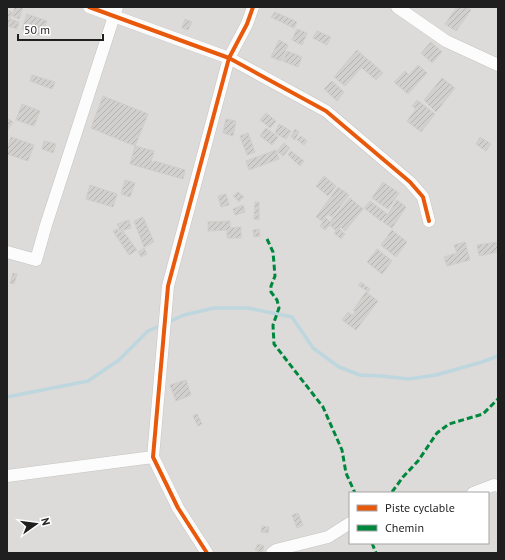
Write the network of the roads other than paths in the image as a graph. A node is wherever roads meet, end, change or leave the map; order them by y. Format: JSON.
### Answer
{"nodes":[{"id":1,"x":89,"y":7,"type":"edge"},
{"id":2,"x":253,"y":7,"type":"edge"},
{"id":3,"x":397,"y":7,"type":"edge"},
{"id":4,"x":115,"y":11,"type":"edge"},
{"id":5,"x":229,"y":58,"type":"junction"},
{"id":6,"x":498,"y":65,"type":"edge"},
{"id":7,"x":429,"y":221,"type":"dead end"},
{"id":8,"x":7,"y":252,"type":"edge"},
{"id":9,"x":153,"y":457,"type":"junction"},
{"id":10,"x":7,"y":476,"type":"edge"},
{"id":11,"x":498,"y":486,"type":"edge"},
{"id":12,"x":476,"y":492,"type":"edge"},
{"id":13,"x":349,"y":524,"type":"edge"},
{"id":14,"x":207,"y":553,"type":"edge"},
{"id":15,"x":272,"y":553,"type":"edge"}],
"edges":[{"from":1,"to":4,"type":"street"},
{"from":2,"to":5,"type":"street"},
{"from":3,"to":6,"type":"street"},
{"from":4,"to":5,"type":"street"},
{"from":4,"to":8,"type":"street"},
{"from":5,"to":7,"type":"street"},
{"from":5,"to":9,"type":"street"},
{"from":9,"to":10,"type":"street"},
{"from":9,"to":14,"type":"street"},
{"from":11,"to":12,"type":"street"},
{"from":13,"to":15,"type":"street"}]}
